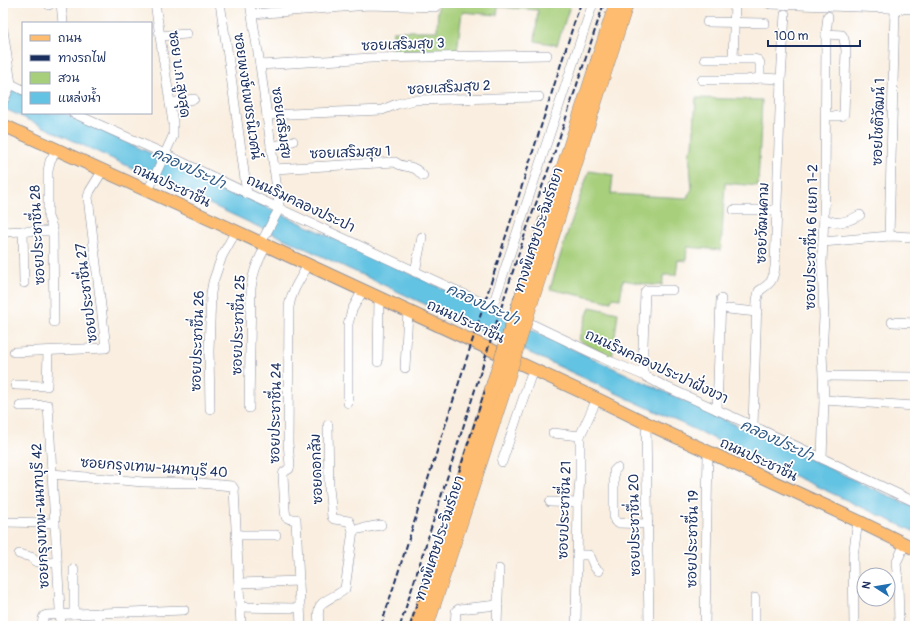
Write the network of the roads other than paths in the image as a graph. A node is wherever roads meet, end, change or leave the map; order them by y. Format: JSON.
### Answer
{"nodes":[{"id":1,"x":62,"y":3,"type":"edge"},
{"id":2,"x":155,"y":3,"type":"edge"},
{"id":3,"x":220,"y":3,"type":"edge"},
{"id":4,"x":250,"y":3,"type":"edge"},
{"id":5,"x":593,"y":3,"type":"edge"},
{"id":6,"x":616,"y":3,"type":"edge"},
{"id":7,"x":627,"y":3,"type":"edge"},
{"id":8,"x":735,"y":3,"type":"edge"},
{"id":9,"x":768,"y":3,"type":"edge"},
{"id":10,"x":806,"y":4,"type":"edge"},
{"id":11,"x":845,"y":5,"type":"edge"},
{"id":12,"x":884,"y":6,"type":"edge"},
{"id":13,"x":435,"y":7,"type":"dead end"},
{"id":14,"x":895,"y":9,"type":"junction"},
{"id":15,"x":915,"y":9,"type":"edge"},
{"id":16,"x":252,"y":14,"type":"junction"},
{"id":17,"x":785,"y":14,"type":"dead end"},
{"id":18,"x":828,"y":16,"type":"dead end"},
{"id":19,"x":63,"y":22,"type":"edge"},
{"id":20,"x":707,"y":22,"type":"dead end"},
{"id":21,"x":734,"y":22,"type":"junction"},
{"id":22,"x":765,"y":23,"type":"dead end"},
{"id":23,"x":3,"y":30,"type":"edge"},
{"id":24,"x":187,"y":34,"type":"dead end"},
{"id":25,"x":826,"y":34,"type":"junction"},
{"id":26,"x":160,"y":36,"type":"junction"},
{"id":27,"x":547,"y":55,"type":"dead end"},
{"id":28,"x":705,"y":59,"type":"dead end"},
{"id":29,"x":733,"y":59,"type":"junction"},
{"id":30,"x":260,"y":65,"type":"junction"},
{"id":31,"x":760,"y":78,"type":"junction"},
{"id":32,"x":781,"y":79,"type":"junction"},
{"id":33,"x":702,"y":80,"type":"dead end"},
{"id":34,"x":8,"y":84,"type":"edge"},
{"id":35,"x":22,"y":90,"type":"edge"},
{"id":36,"x":539,"y":97,"type":"dead end"},
{"id":37,"x":194,"y":99,"type":"dead end"},
{"id":38,"x":3,"y":102,"type":"edge"},
{"id":39,"x":170,"y":103,"type":"junction"},
{"id":40,"x":75,"y":114,"type":"edge"},
{"id":41,"x":267,"y":115,"type":"junction"},
{"id":42,"x":826,"y":116,"type":"junction"},
{"id":43,"x":3,"y":125,"type":"edge"},
{"id":44,"x":293,"y":141,"type":"dead end"},
{"id":45,"x":271,"y":147,"type":"junction"},
{"id":46,"x":57,"y":149,"type":"junction"},
{"id":47,"x":164,"y":156,"type":"junction"},
{"id":48,"x":274,"y":169,"type":"junction"},
{"id":49,"x":103,"y":170,"type":"junction"},
{"id":50,"x":423,"y":176,"type":"dead end"},
{"id":51,"x":150,"y":186,"type":"junction"},
{"id":52,"x":247,"y":194,"type":"junction"},
{"id":53,"x":278,"y":210,"type":"junction"},
{"id":54,"x":734,"y":210,"type":"dead end"},
{"id":55,"x":777,"y":210,"type":"junction"},
{"id":56,"x":860,"y":215,"type":"dead end"},
{"id":57,"x":824,"y":219,"type":"junction"},
{"id":58,"x":23,"y":231,"type":"junction"},
{"id":59,"x":53,"y":231,"type":"junction"},
{"id":60,"x":3,"y":232,"type":"edge"},
{"id":61,"x":236,"y":232,"type":"junction"},
{"id":62,"x":889,"y":236,"type":"junction"},
{"id":63,"x":422,"y":237,"type":"dead end"},
{"id":64,"x":915,"y":237,"type":"edge"},
{"id":65,"x":823,"y":242,"type":"junction"},
{"id":66,"x":263,"y":244,"type":"junction"},
{"id":67,"x":308,"y":265,"type":"junction"},
{"id":68,"x":415,"y":272,"type":"junction"},
{"id":69,"x":24,"y":282,"type":"dead end"},
{"id":70,"x":363,"y":290,"type":"junction"},
{"id":71,"x":672,"y":290,"type":"dead end"},
{"id":72,"x":379,"y":298,"type":"junction"},
{"id":73,"x":720,"y":299,"type":"dead end"},
{"id":74,"x":728,"y":309,"type":"dead end"},
{"id":75,"x":408,"y":311,"type":"junction"},
{"id":76,"x":757,"y":312,"type":"junction"},
{"id":77,"x":517,"y":317,"type":"dead end"},
{"id":78,"x":54,"y":322,"type":"dead end"},
{"id":79,"x":892,"y":322,"type":"dead end"},
{"id":80,"x":915,"y":323,"type":"edge"},
{"id":81,"x":14,"y":352,"type":"dead end"},
{"id":82,"x":48,"y":352,"type":"junction"},
{"id":83,"x":378,"y":362,"type":"dead end"},
{"id":84,"x":517,"y":362,"type":"junction"},
{"id":85,"x":406,"y":368,"type":"dead end"},
{"id":86,"x":533,"y":369,"type":"junction"},
{"id":87,"x":643,"y":375,"type":"junction"},
{"id":88,"x":824,"y":376,"type":"junction"},
{"id":89,"x":914,"y":378,"type":"edge"},
{"id":90,"x":15,"y":385,"type":"dead end"},
{"id":91,"x":597,"y":398,"type":"junction"},
{"id":92,"x":824,"y":400,"type":"junction"},
{"id":93,"x":348,"y":403,"type":"dead end"},
{"id":94,"x":20,"y":406,"type":"dead end"},
{"id":95,"x":915,"y":406,"type":"edge"},
{"id":96,"x":249,"y":408,"type":"dead end"},
{"id":97,"x":210,"y":409,"type":"dead end"},
{"id":98,"x":717,"y":410,"type":"junction"},
{"id":99,"x":646,"y":423,"type":"junction"},
{"id":100,"x":328,"y":425,"type":"dead end"},
{"id":101,"x":753,"y":426,"type":"junction"},
{"id":102,"x":553,"y":433,"type":"dead end"},
{"id":103,"x":580,"y":436,"type":"junction"},
{"id":104,"x":708,"y":452,"type":"junction"},
{"id":105,"x":822,"y":458,"type":"junction"},
{"id":106,"x":502,"y":462,"type":"dead end"},
{"id":107,"x":617,"y":468,"type":"dead end"},
{"id":108,"x":52,"y":474,"type":"junction"},
{"id":109,"x":550,"y":502,"type":"dead end"},
{"id":110,"x":915,"y":502,"type":"edge"},
{"id":111,"x":578,"y":504,"type":"junction"},
{"id":112,"x":858,"y":521,"type":"junction"},
{"id":113,"x":3,"y":522,"type":"edge"},
{"id":114,"x":55,"y":523,"type":"junction"},
{"id":115,"x":648,"y":524,"type":"junction"},
{"id":116,"x":381,"y":525,"type":"dead end"},
{"id":117,"x":353,"y":530,"type":"junction"},
{"id":118,"x":236,"y":535,"type":"junction"},
{"id":119,"x":276,"y":535,"type":"dead end"},
{"id":120,"x":910,"y":547,"type":"edge"},
{"id":121,"x":19,"y":554,"type":"dead end"},
{"id":122,"x":577,"y":555,"type":"junction"},
{"id":123,"x":57,"y":563,"type":"junction"},
{"id":124,"x":499,"y":569,"type":"dead end"},
{"id":125,"x":74,"y":570,"type":"dead end"},
{"id":126,"x":599,"y":571,"type":"dead end"},
{"id":127,"x":299,"y":581,"type":"junction"},
{"id":128,"x":239,"y":583,"type":"junction"},
{"id":129,"x":755,"y":598,"type":"dead end"},
{"id":130,"x":498,"y":605,"type":"junction"},
{"id":131,"x":240,"y":607,"type":"junction"},
{"id":132,"x":294,"y":608,"type":"dead end"},
{"id":133,"x":184,"y":610,"type":"dead end"},
{"id":134,"x":98,"y":613,"type":"junction"},
{"id":135,"x":60,"y":614,"type":"junction"},
{"id":136,"x":74,"y":614,"type":"junction"},
{"id":137,"x":429,"y":624,"type":"edge"},
{"id":138,"x":899,"y":625,"type":"edge"},
{"id":139,"x":42,"y":626,"type":"edge"},
{"id":140,"x":60,"y":626,"type":"edge"},
{"id":141,"x":98,"y":626,"type":"edge"},
{"id":142,"x":241,"y":626,"type":"edge"},
{"id":143,"x":301,"y":626,"type":"edge"},
{"id":144,"x":319,"y":626,"type":"edge"},
{"id":145,"x":416,"y":626,"type":"edge"},
{"id":146,"x":455,"y":626,"type":"edge"},
{"id":147,"x":498,"y":626,"type":"edge"},
{"id":148,"x":576,"y":626,"type":"edge"},
{"id":149,"x":649,"y":626,"type":"edge"},
{"id":150,"x":705,"y":626,"type":"edge"},
{"id":151,"x":755,"y":626,"type":"edge"},
{"id":152,"x":854,"y":626,"type":"edge"}],
"edges":[{"from":1,"to":19,"type":"street"},
{"from":2,"to":26,"type":"street","name":"ซอย บ.ก.สูงสุด"},
{"from":3,"to":52,"type":"street","name":"ซอยพงษ์เพชรนิเวศน์"},
{"from":4,"to":16,"type":"street","name":"ซอยเสริมสุข"},
{"from":5,"to":68,"type":"street","name":"ถนนริมคลองประปา"},
{"from":6,"to":145,"type":"highway","name":"ทางพิเศษประจิมรัถยา","bridge":true},
{"from":7,"to":137,"type":"highway","name":"ทางพิเศษประจิมรัถยา","bridge":true},
{"from":8,"to":21,"type":"street"},
{"from":9,"to":10,"type":"street"},
{"from":10,"to":11,"type":"street"},
{"from":11,"to":12,"type":"street"},
{"from":12,"to":14,"type":"street"},
{"from":13,"to":16,"type":"street"},
{"from":14,"to":15,"type":"street"},
{"from":14,"to":62,"type":"street","name":"ซอยโชติวัฒน์ 1"},
{"from":16,"to":30,"type":"street","name":"ซอยเสริมสุข"},
{"from":17,"to":32,"type":"street","name":"ซอยวัฒนคาม"},
{"from":18,"to":25,"type":"street","name":"ซอยประชาชื่น 6 แยก 1-2"},
{"from":20,"to":21,"type":"street"},
{"from":21,"to":22,"type":"street"},
{"from":21,"to":29,"type":"street"},
{"from":23,"to":34,"type":"street"},
{"from":24,"to":26,"type":"street"},
{"from":25,"to":42,"type":"street","name":"ซอยประชาชื่น 6 แยก 1-2"},
{"from":25,"to":42,"type":"street"},
{"from":26,"to":39,"type":"street","name":"ซอย บ.ก.สูงสุด"},
{"from":27,"to":30,"type":"street","name":"ซอยเสริมสุข 3"},
{"from":28,"to":29,"type":"street"},
{"from":29,"to":31,"type":"street"},
{"from":30,"to":41,"type":"street","name":"ซอยเสริมสุข"},
{"from":31,"to":32,"type":"street"},
{"from":31,"to":33,"type":"street"},
{"from":32,"to":55,"type":"street","name":"ซอยวัฒนคาม"},
{"from":34,"to":35,"type":"street"},
{"from":34,"to":38,"type":"street"},
{"from":36,"to":41,"type":"street","name":"ซอยเสริมสุข 2"},
{"from":37,"to":39,"type":"street"},
{"from":39,"to":47,"type":"street","name":"ซอย บ.ก.สูงสุด"},
{"from":40,"to":47,"type":"street","name":"ถนนริมคลองประปา"},
{"from":41,"to":45,"type":"street","name":"ซอยเสริมสุข"},
{"from":42,"to":57,"type":"street","name":"ซอยประชาชื่น 6 แยก 1-2"},
{"from":43,"to":46,"type":"main road","name":"ถนนประชาชื่น"},
{"from":44,"to":45,"type":"street"},
{"from":45,"to":48,"type":"street","name":"ซอยเสริมสุข"},
{"from":46,"to":49,"type":"main road","name":"ถนนประชาชื่น"},
{"from":46,"to":59,"type":"street","name":"ซอยประชาชื่น 28"},
{"from":47,"to":51,"type":"street","name":"ซอย บ.ก.สูงสุด"},
{"from":47,"to":52,"type":"street","name":"ถนนริมคลองประปา"},
{"from":48,"to":50,"type":"street","name":"ซอยเสริมสุข 1"},
{"from":48,"to":53,"type":"street","name":"ซอยเสริมสุข"},
{"from":49,"to":51,"type":"main road","name":"ถนนประชาชื่น"},
{"from":49,"to":82,"type":"street","name":"ซอยประชาชื่น 27"},
{"from":51,"to":61,"type":"main road","name":"ถนนประชาชื่น"},
{"from":52,"to":53,"type":"street","name":"ถนนริมคลองประปา"},
{"from":53,"to":66,"type":"street"},
{"from":53,"to":68,"type":"street","name":"ถนนริมคลองประปา"},
{"from":54,"to":55,"type":"street"},
{"from":55,"to":76,"type":"street","name":"ซอยวัฒนคาม"},
{"from":56,"to":57,"type":"street"},
{"from":57,"to":65,"type":"street","name":"ซอยประชาชื่น 6 แยก 1-2"},
{"from":58,"to":59,"type":"street"},
{"from":58,"to":60,"type":"street"},
{"from":58,"to":69,"type":"street"},
{"from":59,"to":78,"type":"street","name":"ซอยประชาชื่น 28"},
{"from":61,"to":66,"type":"main road","name":"ถนนประชาชื่น"},
{"from":61,"to":97,"type":"street","name":"ซอยประชาชื่น 26"},
{"from":62,"to":64,"type":"street"},
{"from":62,"to":65,"type":"street"},
{"from":63,"to":68,"type":"street"},
{"from":65,"to":88,"type":"street","name":"ซอยประชาชื่น 6 แยก 1-2"},
{"from":66,"to":67,"type":"main road","name":"ถนนประชาชื่น"},
{"from":66,"to":96,"type":"street","name":"ซอยประชาชื่น 25"},
{"from":67,"to":70,"type":"main road","name":"ถนนประชาชื่น"},
{"from":67,"to":127,"type":"street","name":"ซอยประชาชื่น 24"},
{"from":70,"to":72,"type":"main road","name":"ถนนประชาชื่น"},
{"from":70,"to":93,"type":"street"},
{"from":71,"to":87,"type":"street"},
{"from":72,"to":75,"type":"main road","name":"ถนนประชาชื่น"},
{"from":72,"to":83,"type":"street"},
{"from":73,"to":98,"type":"street"},
{"from":74,"to":76,"type":"street"},
{"from":75,"to":84,"type":"main road","name":"ถนนประชาชื่น"},
{"from":75,"to":85,"type":"street"},
{"from":76,"to":101,"type":"street","name":"ซอยวัฒนคาม"},
{"from":77,"to":87,"type":"street","name":"ถนนริมคลองประปาฝั่งขวา"},
{"from":79,"to":80,"type":"street"},
{"from":81,"to":82,"type":"street","name":"ซอยประชาชื่น 27"},
{"from":82,"to":90,"type":"street"},
{"from":84,"to":86,"type":"main road","name":"ถนนประชาชื่น"},
{"from":84,"to":137,"type":"street"},
{"from":86,"to":91,"type":"main road","name":"ถนนประชาชื่น"},
{"from":86,"to":106,"type":"street"},
{"from":87,"to":98,"type":"street","name":"ถนนริมคลองประปาฝั่งขวา"},
{"from":88,"to":89,"type":"street"},
{"from":88,"to":92,"type":"street","name":"ซอยประชาชื่น 6 แยก 1-2"},
{"from":91,"to":99,"type":"main road","name":"ถนนประชาชื่น"},
{"from":91,"to":103,"type":"street","name":"ซอยประชาชื่น 21"},
{"from":92,"to":95,"type":"street"},
{"from":92,"to":105,"type":"street","name":"ซอยประชาชื่น 6 แยก 1-2"},
{"from":94,"to":108,"type":"street","name":"ซอยกรุงเทพ-นนทบุรี 42"},
{"from":98,"to":101,"type":"street","name":"ถนนริมคลองประปาฝั่งขวา"},
{"from":99,"to":104,"type":"main road","name":"ถนนประชาชื่น"},
{"from":99,"to":115,"type":"street","name":"ซอยประชาชื่น 20"},
{"from":100,"to":117,"type":"street","name":"ซอยดอกส้ม"},
{"from":101,"to":105,"type":"street","name":"ถนนริมคลองประปาฝั่งขวา"},
{"from":102,"to":103,"type":"street"},
{"from":103,"to":111,"type":"street","name":"ซอยประชาชื่น 21"},
{"from":104,"to":112,"type":"main road","name":"ถนนประชาชื่น"},
{"from":104,"to":150,"type":"street","name":"ซอยประชาชื่น 19"},
{"from":105,"to":110,"type":"street","name":"ถนนริมคลองประปาฝั่งขวา"},
{"from":107,"to":115,"type":"street"},
{"from":108,"to":114,"type":"street","name":"ซอยกรุงเทพ-นนทบุรี 42"},
{"from":108,"to":118,"type":"street","name":"ซอยกรุงเทพ-นนทบุรี 40"},
{"from":109,"to":111,"type":"street"},
{"from":111,"to":122,"type":"street","name":"ซอยประชาชื่น 21"},
{"from":112,"to":120,"type":"main road","name":"ถนนประชาชื่น"},
{"from":112,"to":152,"type":"street"},
{"from":113,"to":114,"type":"street"},
{"from":114,"to":123,"type":"street","name":"ซอยกรุงเทพ-นนทบุรี 42"},
{"from":115,"to":149,"type":"street","name":"ซอยประชาชื่น 20"},
{"from":116,"to":117,"type":"street"},
{"from":117,"to":144,"type":"street"},
{"from":118,"to":119,"type":"street"},
{"from":118,"to":128,"type":"street","name":"ซอยกรุงเทพ-นนทบุรี 40"},
{"from":120,"to":138,"type":"street"},
{"from":121,"to":123,"type":"street"},
{"from":122,"to":126,"type":"street"},
{"from":122,"to":148,"type":"street","name":"ซอยประชาชื่น 21"},
{"from":123,"to":135,"type":"street","name":"ซอยกรุงเทพ-นนทบุรี 42"},
{"from":124,"to":130,"type":"street"},
{"from":125,"to":136,"type":"street"},
{"from":127,"to":128,"type":"street"},
{"from":127,"to":143,"type":"street","name":"ซอยประชาชื่น 24"},
{"from":128,"to":131,"type":"street","name":"ซอยกรุงเทพ-นนทบุรี 40"},
{"from":129,"to":151,"type":"street"},
{"from":130,"to":146,"type":"street"},
{"from":130,"to":147,"type":"street"},
{"from":131,"to":132,"type":"street"},
{"from":131,"to":142,"type":"street","name":"ซอยกรุงเทพ-นนทบุรี 40"},
{"from":133,"to":134,"type":"street"},
{"from":134,"to":136,"type":"street"},
{"from":134,"to":141,"type":"street"},
{"from":135,"to":136,"type":"street"},
{"from":135,"to":139,"type":"street"},
{"from":135,"to":140,"type":"street","name":"ซอยกรุงเทพ-นนทบุรี 42"}]}
